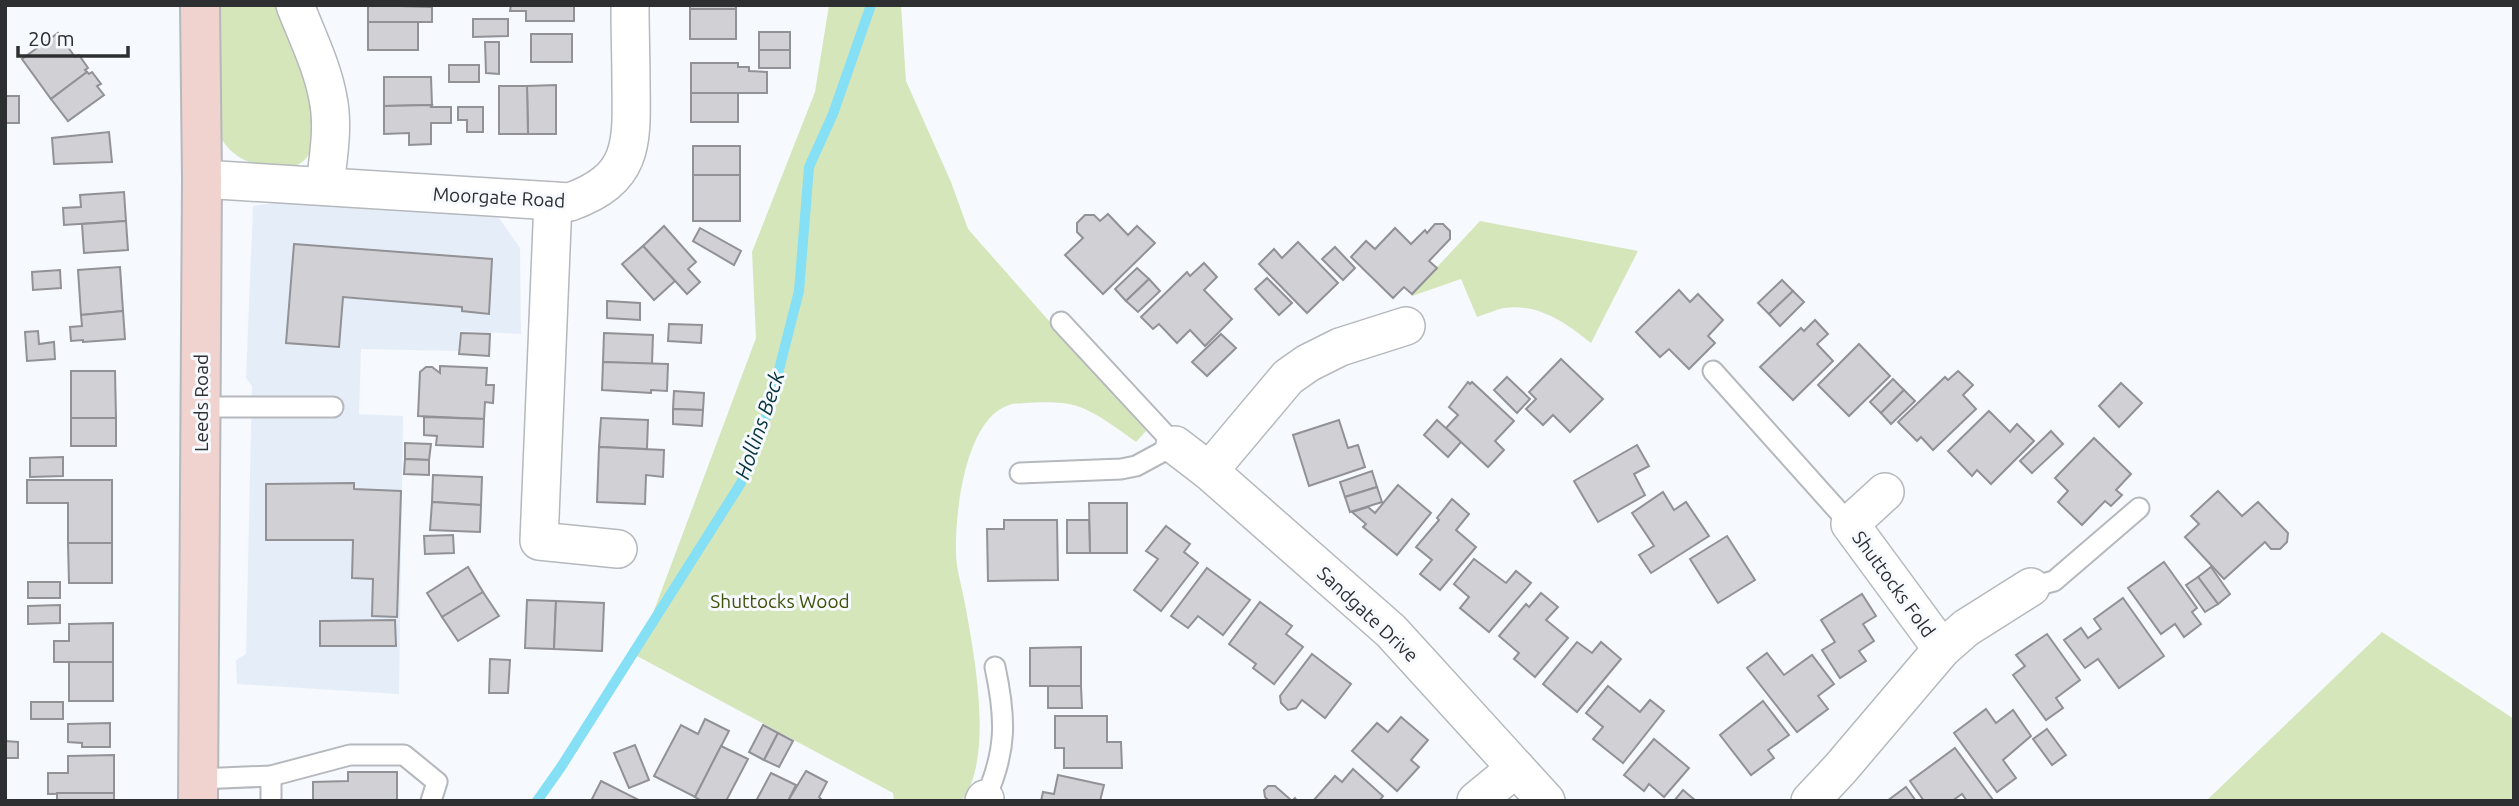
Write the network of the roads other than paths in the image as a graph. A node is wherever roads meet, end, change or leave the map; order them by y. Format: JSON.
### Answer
{"nodes":[{"id":1,"x":200,"y":5,"type":"edge"},
{"id":2,"x":295,"y":5,"type":"edge"},
{"id":3,"x":630,"y":5,"type":"edge"},
{"id":4,"x":202,"y":179,"type":"junction"},
{"id":5,"x":325,"y":186,"type":"junction"},
{"id":6,"x":553,"y":201,"type":"junction"},
{"id":7,"x":1061,"y":321,"type":"dead end"},
{"id":8,"x":1406,"y":326,"type":"dead end"},
{"id":9,"x":1713,"y":371,"type":"dead end"},
{"id":10,"x":201,"y":407,"type":"junction"},
{"id":11,"x":333,"y":407,"type":"dead end"},
{"id":12,"x":1175,"y":445,"type":"junction"},
{"id":13,"x":1209,"y":471,"type":"junction"},
{"id":14,"x":1020,"y":473,"type":"dead end"},
{"id":15,"x":1885,"y":492,"type":"dead end"},
{"id":16,"x":2138,"y":508,"type":"dead end"},
{"id":17,"x":1850,"y":524,"type":"junction"},
{"id":18,"x":618,"y":550,"type":"dead end"},
{"id":19,"x":2031,"y":587,"type":"joint"},
{"id":20,"x":1942,"y":649,"type":"junction"},
{"id":21,"x":995,"y":667,"type":"dead end"},
{"id":22,"x":1516,"y":768,"type":"junction"},
{"id":23,"x":271,"y":776,"type":"junction"},
{"id":24,"x":198,"y":790,"type":"edge"},
{"id":25,"x":984,"y":800,"type":"edge"},
{"id":26,"x":271,"y":801,"type":"edge"},
{"id":27,"x":431,"y":801,"type":"edge"},
{"id":28,"x":1476,"y":801,"type":"edge"},
{"id":29,"x":1546,"y":801,"type":"edge"},
{"id":30,"x":1810,"y":801,"type":"edge"}],
"edges":[{"from":1,"to":4,"type":"main road","name":"Leeds Road"},
{"from":2,"to":5,"type":"street"},
{"from":3,"to":6,"type":"street","name":"Moorgate Road"},
{"from":4,"to":5,"type":"street","name":"Moorgate Road"},
{"from":4,"to":10,"type":"main road","name":"Leeds Road"},
{"from":5,"to":6,"type":"street","name":"Moorgate Road"},
{"from":6,"to":18,"type":"street"},
{"from":7,"to":12,"type":"lane"},
{"from":8,"to":13,"type":"street"},
{"from":9,"to":17,"type":"lane"},
{"from":10,"to":11,"type":"lane"},
{"from":10,"to":24,"type":"main road","name":"Leeds Road"},
{"from":12,"to":13,"type":"street","name":"Sandgate Drive"},
{"from":12,"to":14,"type":"lane"},
{"from":13,"to":22,"type":"street","name":"Sandgate Drive"},
{"from":15,"to":17,"type":"street","name":"Shuttocks Fold"},
{"from":16,"to":19,"type":"lane"},
{"from":17,"to":20,"type":"street","name":"Shuttocks Fold"},
{"from":19,"to":20,"type":"street","name":"Shuttocks Fold"},
{"from":20,"to":30,"type":"street","name":"Shuttocks Fold"},
{"from":21,"to":25,"type":"lane"},
{"from":22,"to":28,"type":"street"},
{"from":22,"to":29,"type":"street","name":"Sandgate Drive"},
{"from":23,"to":24,"type":"lane"},
{"from":23,"to":26,"type":"lane"},
{"from":23,"to":27,"type":"lane"}]}
